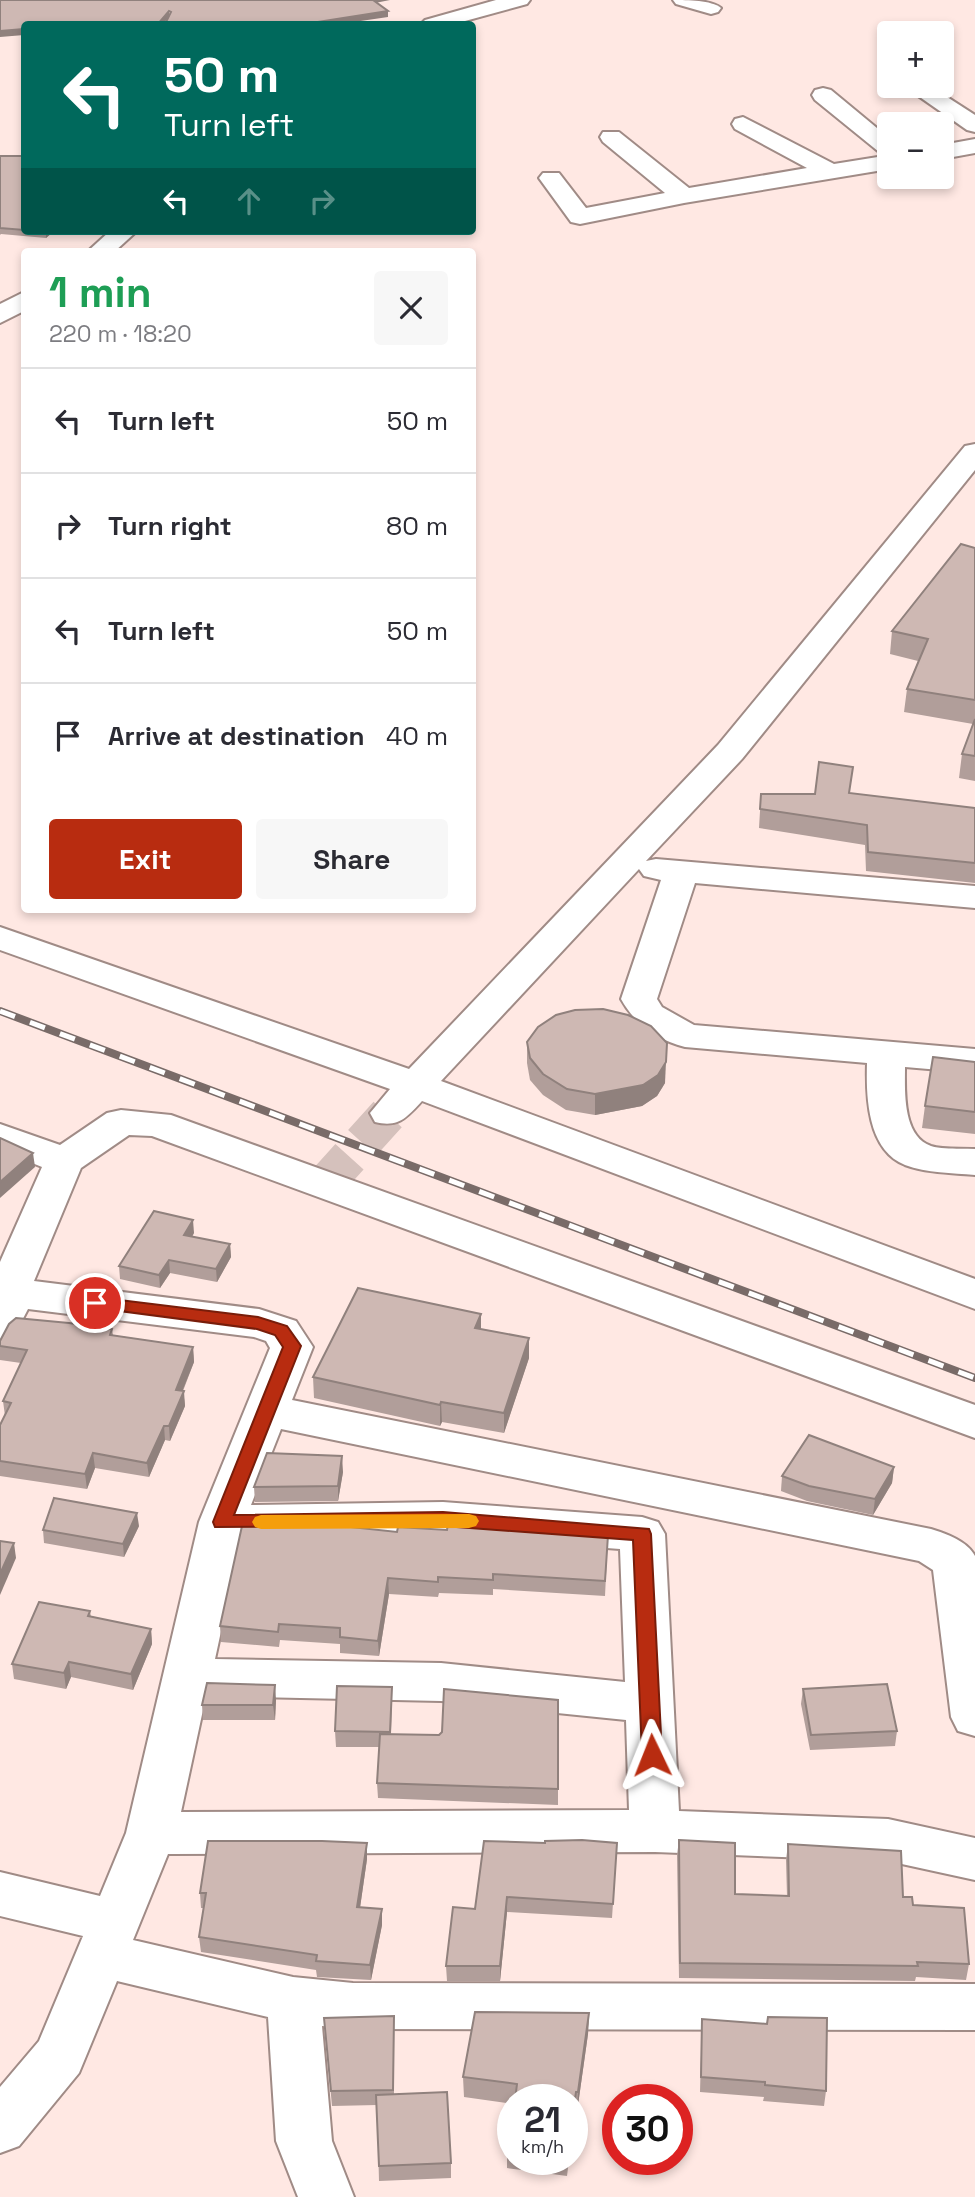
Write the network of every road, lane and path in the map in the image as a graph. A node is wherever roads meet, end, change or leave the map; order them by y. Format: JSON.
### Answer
{"nodes":[{"id":1,"x":520,"y":0,"type":"edge"},
{"id":2,"x":683,"y":0,"type":"edge"},
{"id":3,"x":711,"y":8,"type":"dead end"},
{"id":4,"x":443,"y":21,"type":"edge"},
{"id":5,"x":823,"y":95,"type":"dead end"},
{"id":6,"x":933,"y":98,"type":"edge"},
{"id":7,"x":743,"y":124,"type":"dead end"},
{"id":8,"x":975,"y":125,"type":"edge"},
{"id":9,"x":611,"y":137,"type":"dead end"},
{"id":10,"x":877,"y":140,"type":"edge"},
{"id":11,"x":975,"y":146,"type":"edge"},
{"id":12,"x":954,"y":150,"type":"edge"},
{"id":13,"x":877,"y":164,"type":"edge"},
{"id":14,"x":831,"y":173,"type":"junction"},
{"id":15,"x":551,"y":178,"type":"dead end"},
{"id":16,"x":684,"y":196,"type":"junction"},
{"id":17,"x":120,"y":235,"type":"edge"},
{"id":18,"x":104,"y":248,"type":"edge"},
{"id":19,"x":21,"y":302,"type":"edge"},
{"id":20,"x":0,"y":315,"type":"edge"},
{"id":21,"x":975,"y":452,"type":"edge"},
{"id":22,"x":624,"y":864,"type":"junction"},
{"id":23,"x":681,"y":871,"type":"junction"},
{"id":24,"x":975,"y":897,"type":"edge"},
{"id":25,"x":0,"y":938,"type":"edge"},
{"id":26,"x":886,"y":1054,"type":"junction"},
{"id":27,"x":975,"y":1061,"type":"edge"},
{"id":28,"x":414,"y":1084,"type":"junction"},
{"id":29,"x":389,"y":1113,"type":"tunnel mouth"},
{"id":30,"x":0,"y":1136,"type":"edge"},
{"id":31,"x":64,"y":1161,"type":"junction"},
{"id":32,"x":975,"y":1162,"type":"edge"},
{"id":33,"x":975,"y":1295,"type":"edge"},
{"id":34,"x":5,"y":1301,"type":"edge"},
{"id":35,"x":266,"y":1410,"type":"junction"},
{"id":36,"x":975,"y":1422,"type":"edge"},
{"id":37,"x":222,"y":1522,"type":"junction"},
{"id":38,"x":185,"y":1677,"type":"junction"},
{"id":39,"x":650,"y":1704,"type":"junction"},
{"id":40,"x":975,"y":1717,"type":"edge"},
{"id":41,"x":655,"y":1831,"type":"junction"},
{"id":42,"x":151,"y":1833,"type":"junction"},
{"id":43,"x":975,"y":1858,"type":"edge"},
{"id":44,"x":0,"y":1894,"type":"edge"},
{"id":45,"x":109,"y":1938,"type":"junction"},
{"id":46,"x":293,"y":2000,"type":"junction"},
{"id":47,"x":975,"y":2007,"type":"edge"},
{"id":48,"x":0,"y":2128,"type":"edge"},
{"id":49,"x":326,"y":2197,"type":"edge"}],
"edges":[{"from":1,"to":4,"type":"street"},
{"from":2,"to":3,"type":"street"},
{"from":5,"to":10,"type":"street"},
{"from":6,"to":8,"type":"street"},
{"from":7,"to":14,"type":"street"},
{"from":9,"to":16,"type":"street"},
{"from":11,"to":12,"type":"street"},
{"from":13,"to":14,"type":"street"},
{"from":14,"to":16,"type":"street"},
{"from":15,"to":16,"type":"street"},
{"from":17,"to":18,"type":"street"},
{"from":19,"to":20,"type":"street"},
{"from":21,"to":22,"type":"street"},
{"from":22,"to":23,"type":"street"},
{"from":22,"to":28,"type":"street"},
{"from":23,"to":24,"type":"street"},
{"from":23,"to":26,"type":"street"},
{"from":25,"to":28,"type":"street"},
{"from":26,"to":27,"type":"street"},
{"from":26,"to":32,"type":"street"},
{"from":28,"to":29,"type":"street"},
{"from":28,"to":33,"type":"street"},
{"from":30,"to":31,"type":"street"},
{"from":31,"to":34,"type":"street"},
{"from":31,"to":36,"type":"street"},
{"from":34,"to":35,"type":"street"},
{"from":35,"to":37,"type":"street"},
{"from":35,"to":40,"type":"street"},
{"from":37,"to":38,"type":"street"},
{"from":37,"to":39,"type":"street"},
{"from":38,"to":39,"type":"street"},
{"from":38,"to":42,"type":"street"},
{"from":39,"to":41,"type":"street"},
{"from":41,"to":42,"type":"street"},
{"from":41,"to":43,"type":"street"},
{"from":42,"to":45,"type":"street"},
{"from":44,"to":45,"type":"street"},
{"from":45,"to":46,"type":"street"},
{"from":45,"to":48,"type":"street"},
{"from":46,"to":47,"type":"street"},
{"from":46,"to":49,"type":"street"}]}
